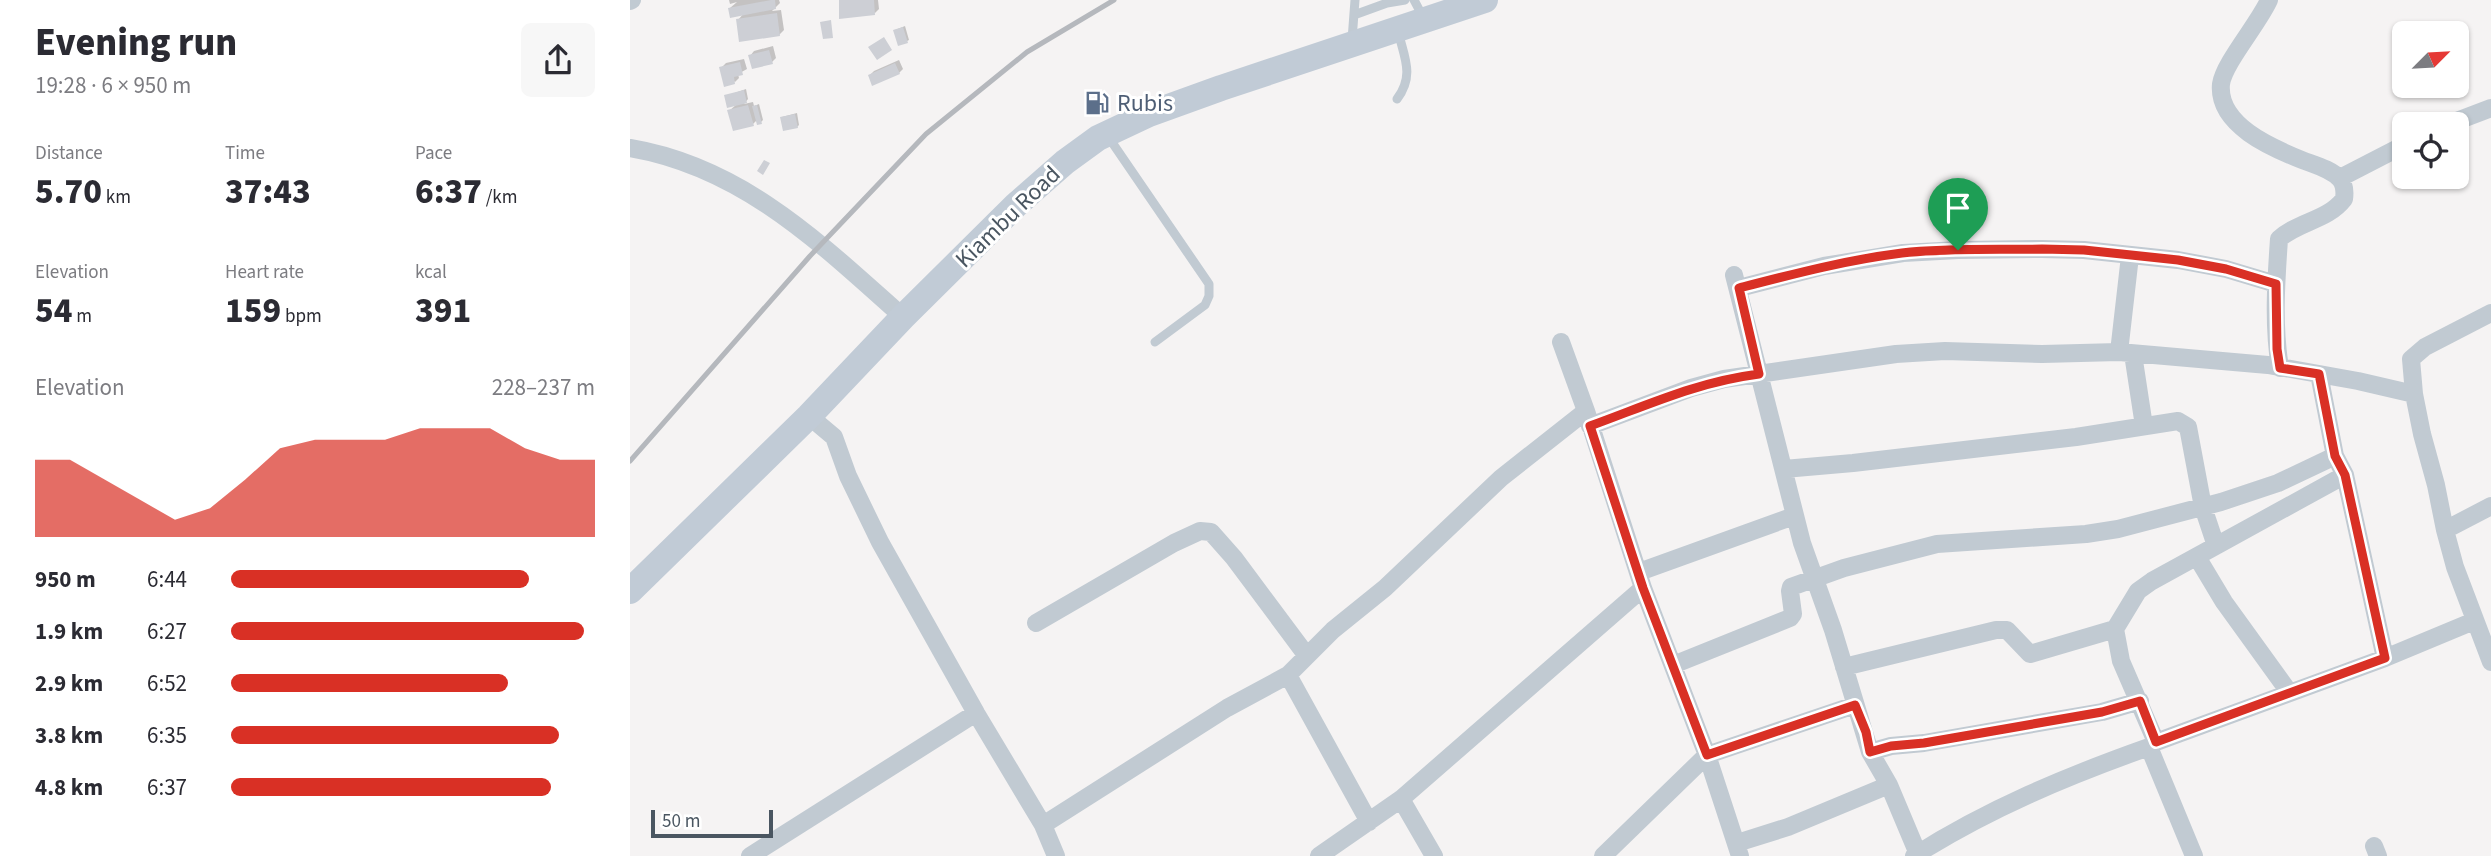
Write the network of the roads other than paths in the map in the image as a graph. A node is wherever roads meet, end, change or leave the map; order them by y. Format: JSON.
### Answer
{"nodes":[{"id":1,"x":1355,"y":0,"type":"edge"},
{"id":2,"x":1405,"y":0,"type":"edge"},
{"id":3,"x":1485,"y":0,"type":"edge"},
{"id":4,"x":2269,"y":0,"type":"edge"},
{"id":5,"x":1419,"y":10,"type":"edge"},
{"id":6,"x":1354,"y":15,"type":"junction"},
{"id":7,"x":1397,"y":29,"type":"junction"},
{"id":8,"x":1352,"y":46,"type":"junction"},
{"id":9,"x":1397,"y":99,"type":"dead end"},
{"id":10,"x":2491,"y":107,"type":"edge"},
{"id":11,"x":2469,"y":116,"type":"edge"},
{"id":12,"x":1106,"y":134,"type":"junction"},
{"id":13,"x":630,"y":148,"type":"edge"},
{"id":14,"x":2392,"y":151,"type":"edge"},
{"id":15,"x":2340,"y":178,"type":"junction"},
{"id":16,"x":2130,"y":256,"type":"junction"},
{"id":17,"x":2276,"y":284,"type":"junction"},
{"id":18,"x":2491,"y":313,"type":"edge"},
{"id":19,"x":903,"y":317,"type":"junction"},
{"id":20,"x":1154,"y":342,"type":"dead end"},
{"id":21,"x":1562,"y":342,"type":"dead end"},
{"id":22,"x":2126,"y":353,"type":"junction"},
{"id":23,"x":2280,"y":368,"type":"junction"},
{"id":24,"x":1759,"y":374,"type":"junction"},
{"id":25,"x":2319,"y":374,"type":"junction"},
{"id":26,"x":2414,"y":394,"type":"junction"},
{"id":27,"x":809,"y":416,"type":"junction"},
{"id":28,"x":1588,"y":419,"type":"junction"},
{"id":29,"x":2144,"y":426,"type":"junction"},
{"id":30,"x":2335,"y":456,"type":"junction"},
{"id":31,"x":1784,"y":469,"type":"junction"},
{"id":32,"x":2345,"y":475,"type":"junction"},
{"id":33,"x":2203,"y":506,"type":"junction"},
{"id":34,"x":2491,"y":506,"type":"edge"},
{"id":35,"x":1794,"y":516,"type":"junction"},
{"id":36,"x":2445,"y":530,"type":"junction"},
{"id":37,"x":2216,"y":546,"type":"junction"},
{"id":38,"x":2197,"y":557,"type":"junction"},
{"id":39,"x":1641,"y":580,"type":"junction"},
{"id":40,"x":1815,"y":580,"type":"junction"},
{"id":41,"x":630,"y":591,"type":"edge"},
{"id":42,"x":2474,"y":621,"type":"junction"},
{"id":43,"x":1036,"y":624,"type":"dead end"},
{"id":44,"x":2115,"y":628,"type":"junction"},
{"id":45,"x":1307,"y":656,"type":"junction"},
{"id":46,"x":2385,"y":658,"type":"junction"},
{"id":47,"x":2491,"y":662,"type":"edge"},
{"id":48,"x":1673,"y":664,"type":"junction"},
{"id":49,"x":1843,"y":667,"type":"junction"},
{"id":50,"x":1288,"y":675,"type":"junction"},
{"id":51,"x":2289,"y":692,"type":"junction"},
{"id":52,"x":2140,"y":701,"type":"junction"},
{"id":53,"x":1855,"y":705,"type":"junction"},
{"id":54,"x":976,"y":713,"type":"junction"},
{"id":55,"x":2153,"y":744,"type":"junction"},
{"id":56,"x":1870,"y":752,"type":"junction"},
{"id":57,"x":1707,"y":755,"type":"junction"},
{"id":58,"x":1889,"y":785,"type":"junction"},
{"id":59,"x":1401,"y":799,"type":"junction"},
{"id":60,"x":1369,"y":822,"type":"junction"},
{"id":61,"x":1043,"y":825,"type":"junction"},
{"id":62,"x":1738,"y":849,"type":"edge"},
{"id":63,"x":1916,"y":855,"type":"edge"},
{"id":64,"x":750,"y":856,"type":"edge"},
{"id":65,"x":1056,"y":856,"type":"edge"},
{"id":66,"x":1319,"y":856,"type":"edge"},
{"id":67,"x":1434,"y":856,"type":"edge"},
{"id":68,"x":1603,"y":856,"type":"edge"},
{"id":69,"x":2194,"y":856,"type":"edge"}],
"edges":[{"from":1,"to":6,"type":"lane"},
{"from":2,"to":6,"type":"lane"},
{"from":3,"to":5,"type":"main road","name":"Kiambu Road"},
{"from":4,"to":15,"type":"street"},
{"from":5,"to":7,"type":"main road","name":"Kiambu Road"},
{"from":6,"to":8,"type":"lane"},
{"from":7,"to":8,"type":"main road","name":"Kiambu Road"},
{"from":7,"to":9,"type":"lane"},
{"from":8,"to":12,"type":"main road","name":"Kiambu Road"},
{"from":10,"to":11,"type":"street"},
{"from":12,"to":19,"type":"main road","name":"Kiambu Road"},
{"from":12,"to":20,"type":"lane"},
{"from":13,"to":19,"type":"street"},
{"from":14,"to":15,"type":"street"},
{"from":15,"to":17,"type":"street"},
{"from":16,"to":17,"type":"street"},
{"from":16,"to":22,"type":"street"},
{"from":16,"to":24,"type":"street"},
{"from":17,"to":23,"type":"street"},
{"from":18,"to":26,"type":"street"},
{"from":19,"to":27,"type":"main road","name":"Kiambu Road"},
{"from":21,"to":28,"type":"street"},
{"from":22,"to":23,"type":"street"},
{"from":22,"to":24,"type":"street"},
{"from":22,"to":29,"type":"street"},
{"from":23,"to":25,"type":"street"},
{"from":24,"to":28,"type":"street"},
{"from":24,"to":31,"type":"street"},
{"from":25,"to":26,"type":"street"},
{"from":25,"to":30,"type":"street"},
{"from":26,"to":36,"type":"street"},
{"from":27,"to":41,"type":"main road","name":"Kiambu Road"},
{"from":27,"to":54,"type":"street"},
{"from":28,"to":39,"type":"street"},
{"from":28,"to":45,"type":"street"},
{"from":29,"to":31,"type":"street"},
{"from":29,"to":33,"type":"street"},
{"from":30,"to":32,"type":"street"},
{"from":30,"to":33,"type":"street"},
{"from":31,"to":35,"type":"street"},
{"from":32,"to":37,"type":"street"},
{"from":32,"to":46,"type":"street"},
{"from":33,"to":37,"type":"street"},
{"from":33,"to":40,"type":"street"},
{"from":34,"to":36,"type":"street"},
{"from":35,"to":39,"type":"street"},
{"from":35,"to":40,"type":"street"},
{"from":36,"to":42,"type":"street"},
{"from":37,"to":38,"type":"street"},
{"from":38,"to":44,"type":"street"},
{"from":38,"to":51,"type":"street"},
{"from":39,"to":48,"type":"street"},
{"from":39,"to":59,"type":"street"},
{"from":40,"to":48,"type":"street"},
{"from":40,"to":49,"type":"street"},
{"from":42,"to":46,"type":"street"},
{"from":42,"to":47,"type":"street"},
{"from":43,"to":45,"type":"street"},
{"from":44,"to":49,"type":"street"},
{"from":44,"to":52,"type":"street"},
{"from":45,"to":50,"type":"street"},
{"from":46,"to":51,"type":"street"},
{"from":48,"to":57,"type":"street"},
{"from":49,"to":53,"type":"street"},
{"from":50,"to":60,"type":"street"},
{"from":50,"to":61,"type":"street"},
{"from":51,"to":55,"type":"street"},
{"from":52,"to":55,"type":"street"},
{"from":52,"to":56,"type":"street"},
{"from":53,"to":56,"type":"street"},
{"from":53,"to":57,"type":"street"},
{"from":54,"to":61,"type":"street"},
{"from":54,"to":64,"type":"street"},
{"from":55,"to":63,"type":"street"},
{"from":55,"to":69,"type":"street"},
{"from":56,"to":58,"type":"street"},
{"from":57,"to":62,"type":"street"},
{"from":57,"to":68,"type":"street"},
{"from":58,"to":62,"type":"street"},
{"from":58,"to":63,"type":"street"},
{"from":59,"to":60,"type":"street"},
{"from":59,"to":67,"type":"street"},
{"from":60,"to":66,"type":"street"},
{"from":61,"to":65,"type":"street"}]}
